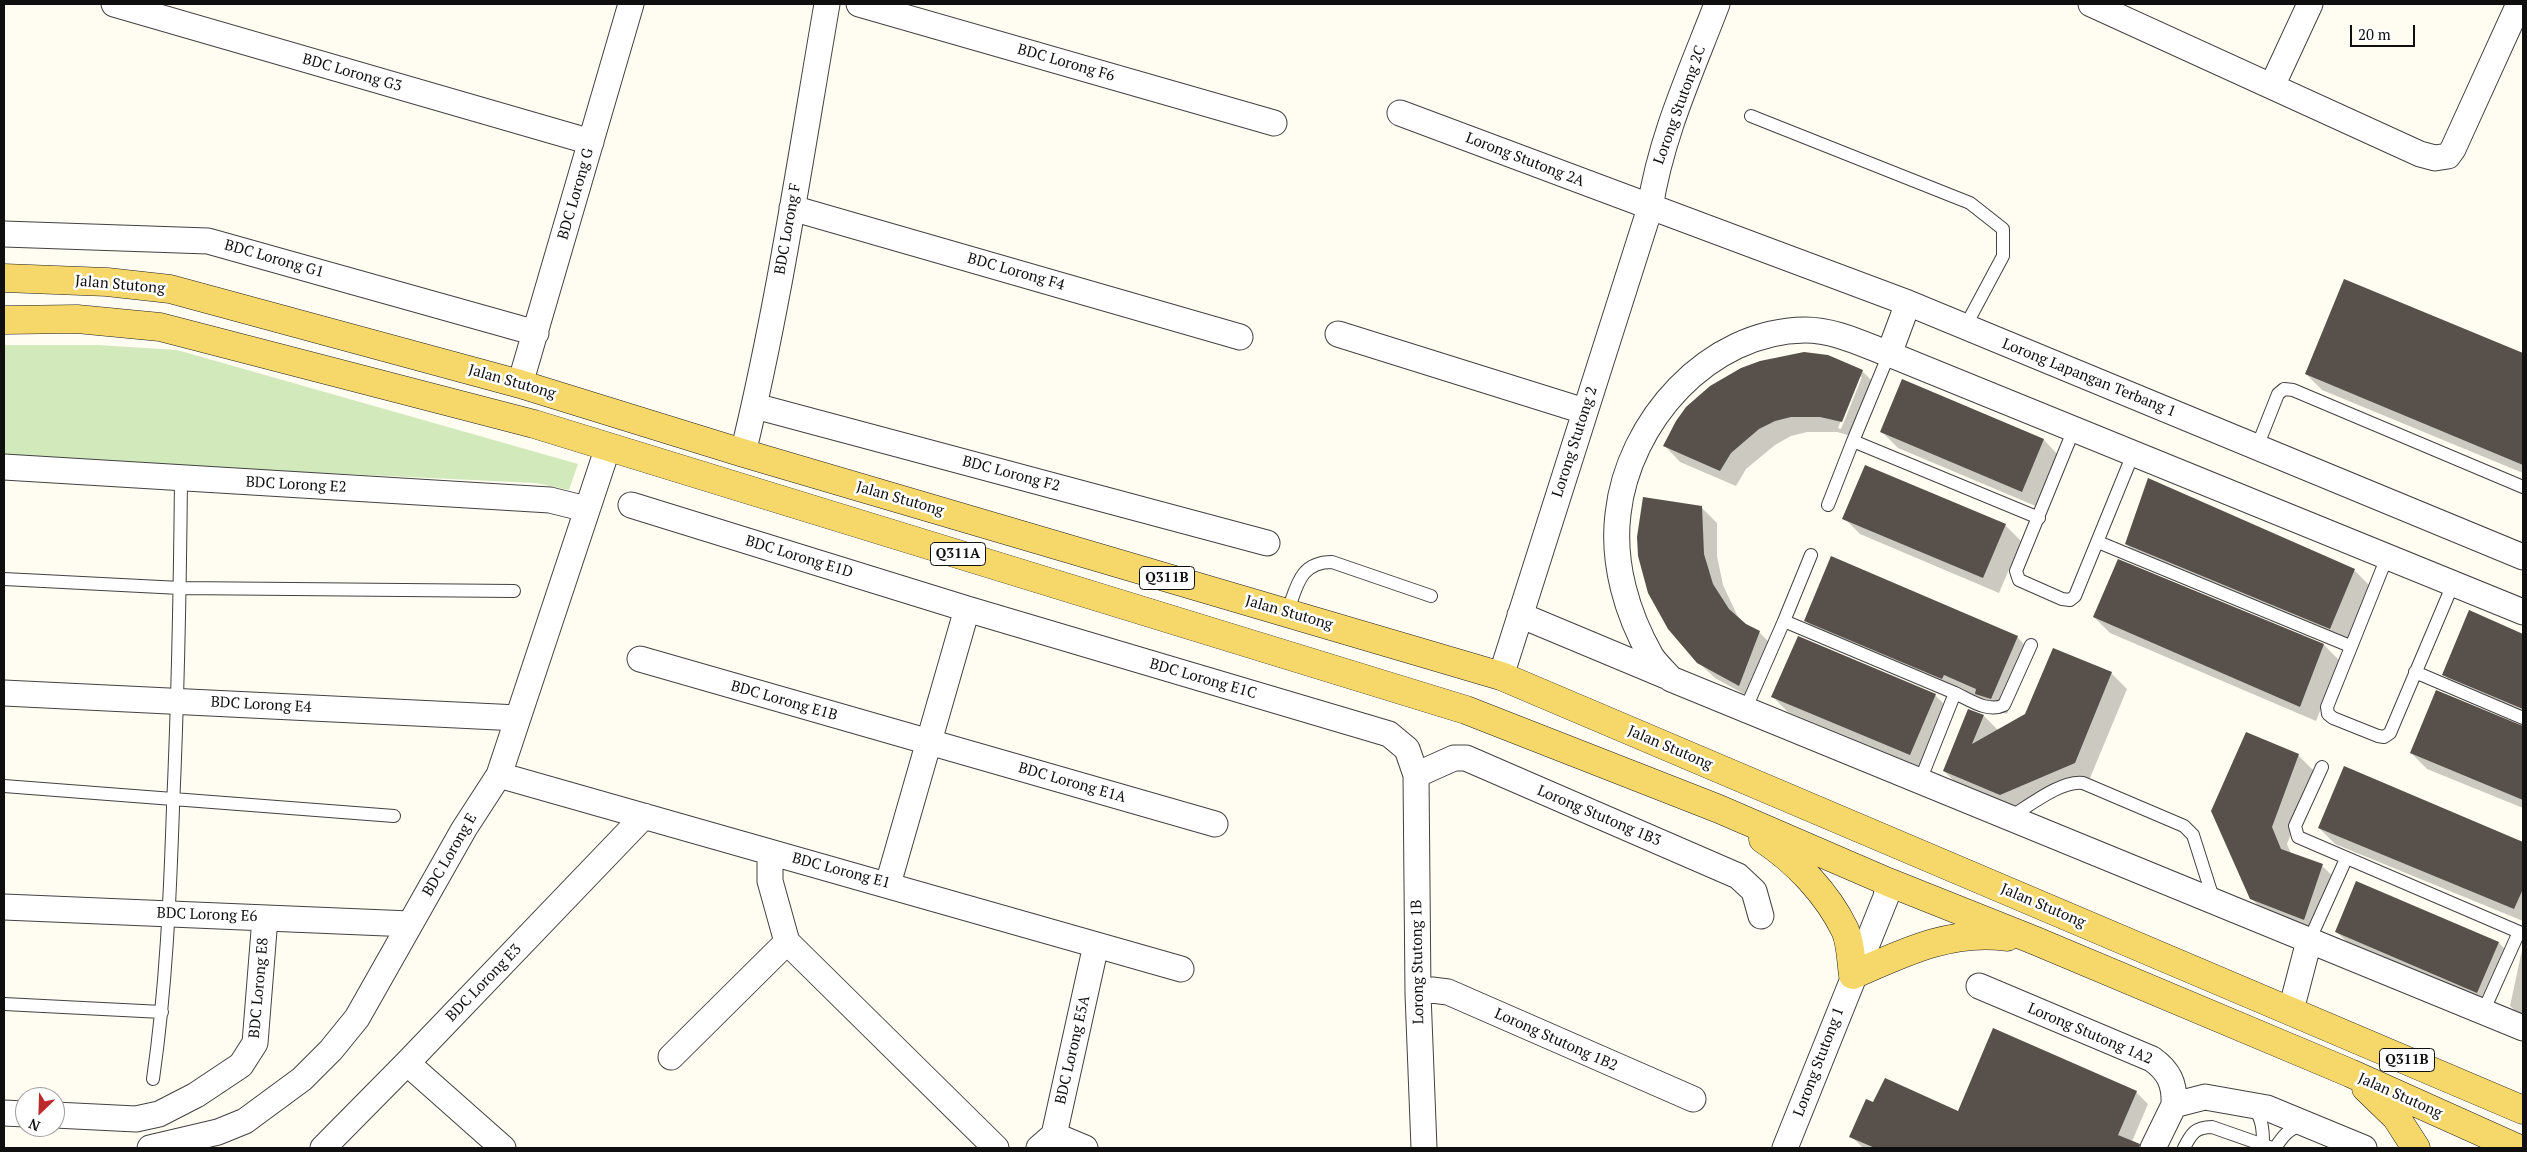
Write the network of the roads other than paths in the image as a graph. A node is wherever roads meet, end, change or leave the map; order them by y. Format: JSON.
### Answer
{"nodes":[{"id":1,"x":114,"y":4,"type":"edge"},
{"id":2,"x":631,"y":4,"type":"edge"},
{"id":3,"x":827,"y":4,"type":"edge"},
{"id":4,"x":859,"y":4,"type":"edge"},
{"id":5,"x":1717,"y":4,"type":"edge"},
{"id":6,"x":2092,"y":4,"type":"edge"},
{"id":7,"x":2310,"y":4,"type":"edge"},
{"id":8,"x":2519,"y":4,"type":"edge"},
{"id":9,"x":2272,"y":86,"type":"junction"},
{"id":10,"x":1400,"y":113,"type":"dead end"},
{"id":11,"x":1751,"y":116,"type":"dead end"},
{"id":12,"x":1274,"y":123,"type":"dead end"},
{"id":13,"x":591,"y":142,"type":"junction"},
{"id":14,"x":792,"y":208,"type":"junction"},
{"id":15,"x":1650,"y":208,"type":"junction"},
{"id":16,"x":4,"y":234,"type":"edge"},
{"id":17,"x":4,"y":278,"type":"edge"},
{"id":18,"x":1908,"y":303,"type":"junction"},
{"id":19,"x":4,"y":320,"type":"edge"},
{"id":20,"x":1965,"y":327,"type":"junction"},
{"id":21,"x":536,"y":333,"type":"junction"},
{"id":22,"x":1338,"y":334,"type":"dead end"},
{"id":23,"x":1240,"y":337,"type":"dead end"},
{"id":24,"x":1888,"y":354,"type":"junction"},
{"id":25,"x":520,"y":384,"type":"junction"},
{"id":26,"x":755,"y":406,"type":"junction"},
{"id":27,"x":1584,"y":411,"type":"junction"},
{"id":28,"x":534,"y":424,"type":"junction"},
{"id":29,"x":2074,"y":429,"type":"junction"},
{"id":30,"x":1853,"y":441,"type":"junction"},
{"id":31,"x":608,"y":447,"type":"junction"},
{"id":32,"x":2257,"y":447,"type":"junction"},
{"id":33,"x":744,"y":453,"type":"junction"},
{"id":34,"x":2133,"y":454,"type":"junction"},
{"id":35,"x":4,"y":467,"type":"edge"},
{"id":36,"x":181,"y":478,"type":"junction"},
{"id":37,"x":2523,"y":487,"type":"edge"},
{"id":38,"x":631,"y":505,"type":"dead end"},
{"id":39,"x":1828,"y":505,"type":"dead end"},
{"id":40,"x":586,"y":509,"type":"junction"},
{"id":41,"x":2039,"y":518,"type":"junction"},
{"id":42,"x":2098,"y":542,"type":"junction"},
{"id":43,"x":1266,"y":543,"type":"dead end"},
{"id":44,"x":1811,"y":555,"type":"dead end"},
{"id":45,"x":2387,"y":557,"type":"junction"},
{"id":46,"x":2523,"y":557,"type":"edge"},
{"id":47,"x":4,"y":579,"type":"edge"},
{"id":48,"x":2452,"y":584,"type":"junction"},
{"id":49,"x":180,"y":588,"type":"junction"},
{"id":50,"x":514,"y":591,"type":"dead end"},
{"id":51,"x":1431,"y":596,"type":"dead end"},
{"id":52,"x":968,"y":609,"type":"junction"},
{"id":53,"x":2523,"y":612,"type":"edge"},
{"id":54,"x":1287,"y":613,"type":"junction"},
{"id":55,"x":1520,"y":615,"type":"junction"},
{"id":56,"x":1784,"y":620,"type":"junction"},
{"id":57,"x":2031,"y":645,"type":"dead end"},
{"id":58,"x":2350,"y":646,"type":"junction"},
{"id":59,"x":640,"y":659,"type":"dead end"},
{"id":60,"x":2415,"y":672,"type":"junction"},
{"id":61,"x":1501,"y":676,"type":"junction"},
{"id":62,"x":1671,"y":679,"type":"junction"},
{"id":63,"x":4,"y":693,"type":"edge"},
{"id":64,"x":1955,"y":693,"type":"junction"},
{"id":65,"x":178,"y":701,"type":"junction"},
{"id":66,"x":1746,"y":708,"type":"junction"},
{"id":67,"x":518,"y":718,"type":"junction"},
{"id":68,"x":2523,"y":718,"type":"edge"},
{"id":69,"x":1646,"y":738,"type":"junction"},
{"id":70,"x":928,"y":742,"type":"junction"},
{"id":71,"x":2322,"y":767,"type":"dead end"},
{"id":72,"x":500,"y":775,"type":"junction"},
{"id":73,"x":1416,"y":775,"type":"junction"},
{"id":74,"x":1920,"y":781,"type":"junction"},
{"id":75,"x":4,"y":786,"type":"edge"},
{"id":76,"x":174,"y":799,"type":"junction"},
{"id":77,"x":1719,"y":809,"type":"junction"},
{"id":78,"x":394,"y":816,"type":"dead end"},
{"id":79,"x":644,"y":816,"type":"junction"},
{"id":80,"x":2009,"y":818,"type":"junction"},
{"id":81,"x":1215,"y":824,"type":"dead end"},
{"id":82,"x":770,"y":852,"type":"junction"},
{"id":83,"x":2346,"y":859,"type":"junction"},
{"id":84,"x":1888,"y":882,"type":"junction"},
{"id":85,"x":888,"y":884,"type":"junction"},
{"id":86,"x":2214,"y":901,"type":"junction"},
{"id":87,"x":4,"y":907,"type":"edge"},
{"id":88,"x":169,"y":914,"type":"junction"},
{"id":89,"x":1761,"y":916,"type":"dead end"},
{"id":90,"x":265,"y":918,"type":"junction"},
{"id":91,"x":410,"y":924,"type":"junction"},
{"id":92,"x":2521,"y":927,"type":"edge"},
{"id":93,"x":2036,"y":941,"type":"junction"},
{"id":94,"x":2310,"y":941,"type":"junction"},
{"id":95,"x":787,"y":942,"type":"junction"},
{"id":96,"x":1096,"y":945,"type":"junction"},
{"id":97,"x":1181,"y":969,"type":"dead end"},
{"id":98,"x":1853,"y":976,"type":"junction"},
{"id":99,"x":1979,"y":986,"type":"dead end"},
{"id":100,"x":1418,"y":994,"type":"junction"},
{"id":101,"x":4,"y":1004,"type":"edge"},
{"id":102,"x":2290,"y":1010,"type":"junction"},
{"id":103,"x":162,"y":1012,"type":"junction"},
{"id":104,"x":2483,"y":1012,"type":"junction"},
{"id":105,"x":2523,"y":1028,"type":"edge"},
{"id":106,"x":671,"y":1057,"type":"dead end"},
{"id":107,"x":407,"y":1063,"type":"junction"},
{"id":108,"x":2350,"y":1073,"type":"junction"},
{"id":109,"x":153,"y":1079,"type":"dead end"},
{"id":110,"x":1692,"y":1099,"type":"dead end"},
{"id":111,"x":2174,"y":1105,"type":"junction"},
{"id":112,"x":2252,"y":1106,"type":"junction"},
{"id":113,"x":2523,"y":1110,"type":"edge"},
{"id":114,"x":65,"y":1115,"type":"edge"},
{"id":115,"x":2305,"y":1124,"type":"junction"},
{"id":116,"x":1046,"y":1141,"type":"edge"},
{"id":117,"x":334,"y":1145,"type":"edge"},
{"id":118,"x":2270,"y":1147,"type":"edge"},
{"id":119,"x":150,"y":1148,"type":"edge"},
{"id":120,"x":503,"y":1148,"type":"edge"},
{"id":121,"x":996,"y":1148,"type":"edge"},
{"id":122,"x":1085,"y":1148,"type":"edge"},
{"id":123,"x":1424,"y":1148,"type":"edge"},
{"id":124,"x":1785,"y":1148,"type":"edge"},
{"id":125,"x":2153,"y":1148,"type":"edge"},
{"id":126,"x":2184,"y":1148,"type":"edge"},
{"id":127,"x":2364,"y":1148,"type":"edge"},
{"id":128,"x":2416,"y":1148,"type":"edge"},
{"id":129,"x":2517,"y":1148,"type":"edge"}],
"edges":[{"from":1,"to":13,"type":"street","name":"BDC Lorong G3"},
{"from":2,"to":13,"type":"street","name":"BDC Lorong G"},
{"from":3,"to":14,"type":"street","name":"BDC Lorong F"},
{"from":4,"to":12,"type":"street","name":"BDC Lorong F6"},
{"from":5,"to":15,"type":"street","name":"Lorong Stutong 2C"},
{"from":6,"to":9,"type":"street"},
{"from":7,"to":9,"type":"street"},
{"from":8,"to":9,"type":"street"},
{"from":10,"to":15,"type":"street","name":"Lorong Stutong 2A"},
{"from":11,"to":20,"type":"lane"},
{"from":13,"to":21,"type":"street","name":"BDC Lorong G"},
{"from":14,"to":23,"type":"street","name":"BDC Lorong F4"},
{"from":14,"to":26,"type":"street","name":"BDC Lorong F"},
{"from":15,"to":18,"type":"street","name":"Lorong Lapangan Terbang 1"},
{"from":15,"to":27,"type":"street","name":"Lorong Stutong 2"},
{"from":16,"to":21,"type":"street","name":"BDC Lorong G1"},
{"from":17,"to":25,"type":"main road","name":"Jalan Stutong","number":"Q311B"},
{"from":18,"to":20,"type":"street","name":"Lorong Lapangan Terbang 1"},
{"from":18,"to":24,"type":"street"},
{"from":19,"to":28,"type":"main road","name":"Jalan Stutong","number":"Q311A"},
{"from":20,"to":32,"type":"street","name":"Lorong Lapangan Terbang 1"},
{"from":21,"to":25,"type":"street","name":"BDC Lorong G"},
{"from":22,"to":27,"type":"street"},
{"from":24,"to":29,"type":"street"},
{"from":24,"to":30,"type":"lane"},
{"from":24,"to":62,"type":"street"},
{"from":25,"to":28,"type":"main road"},
{"from":25,"to":33,"type":"main road","name":"Jalan Stutong","number":"Q311B"},
{"from":26,"to":33,"type":"street","name":"BDC Lorong F"},
{"from":26,"to":43,"type":"street","name":"BDC Lorong F2"},
{"from":27,"to":55,"type":"street","name":"Lorong Stutong 2"},
{"from":28,"to":31,"type":"main road","name":"Jalan Stutong","number":"Q311A"},
{"from":29,"to":34,"type":"street"},
{"from":29,"to":41,"type":"lane"},
{"from":30,"to":39,"type":"lane"},
{"from":30,"to":41,"type":"lane"},
{"from":31,"to":40,"type":"street","name":"BDC Lorong E"},
{"from":31,"to":77,"type":"main road","name":"Jalan Stutong","number":"Q311A"},
{"from":32,"to":37,"type":"lane"},
{"from":32,"to":46,"type":"street","name":"Lorong Lapangan Terbang 1"},
{"from":33,"to":54,"type":"main road","name":"Jalan Stutong","number":"Q311B"},
{"from":34,"to":42,"type":"lane"},
{"from":34,"to":45,"type":"street"},
{"from":35,"to":36,"type":"street","name":"BDC Lorong E2"},
{"from":36,"to":40,"type":"street","name":"BDC Lorong E2"},
{"from":36,"to":49,"type":"lane"},
{"from":38,"to":52,"type":"street","name":"BDC Lorong E1D"},
{"from":40,"to":67,"type":"street","name":"BDC Lorong E"},
{"from":41,"to":42,"type":"lane"},
{"from":42,"to":58,"type":"lane"},
{"from":44,"to":56,"type":"lane"},
{"from":45,"to":48,"type":"street"},
{"from":45,"to":58,"type":"lane"},
{"from":47,"to":49,"type":"lane"},
{"from":48,"to":53,"type":"street"},
{"from":48,"to":60,"type":"lane"},
{"from":49,"to":50,"type":"lane"},
{"from":49,"to":65,"type":"lane"},
{"from":51,"to":54,"type":"lane"},
{"from":52,"to":70,"type":"street"},
{"from":52,"to":73,"type":"street","name":"BDC Lorong E1C"},
{"from":54,"to":61,"type":"main road","name":"Jalan Stutong","number":"Q311B"},
{"from":55,"to":61,"type":"street","name":"Lorong Stutong 2"},
{"from":55,"to":62,"type":"street"},
{"from":56,"to":64,"type":"lane"},
{"from":56,"to":66,"type":"lane"},
{"from":57,"to":64,"type":"lane"},
{"from":58,"to":60,"type":"lane"},
{"from":59,"to":70,"type":"street","name":"BDC Lorong E1B"},
{"from":60,"to":68,"type":"lane"},
{"from":61,"to":69,"type":"main road","name":"Jalan Stutong","number":"Q311B"},
{"from":62,"to":66,"type":"street"},
{"from":63,"to":65,"type":"street","name":"BDC Lorong E4"},
{"from":64,"to":74,"type":"lane"},
{"from":65,"to":67,"type":"street","name":"BDC Lorong E4"},
{"from":65,"to":76,"type":"lane"},
{"from":66,"to":74,"type":"street"},
{"from":67,"to":72,"type":"street","name":"BDC Lorong E"},
{"from":69,"to":84,"type":"main road"},
{"from":69,"to":102,"type":"main road","name":"Jalan Stutong","number":"Q311B"},
{"from":70,"to":81,"type":"street","name":"BDC Lorong E1A"},
{"from":70,"to":85,"type":"street"},
{"from":71,"to":83,"type":"lane"},
{"from":72,"to":79,"type":"street","name":"BDC Lorong E1"},
{"from":72,"to":91,"type":"street","name":"BDC Lorong E"},
{"from":73,"to":89,"type":"street","name":"Lorong Stutong 1B3"},
{"from":73,"to":100,"type":"street","name":"Lorong Stutong 1B"},
{"from":74,"to":80,"type":"street"},
{"from":75,"to":76,"type":"lane"},
{"from":76,"to":78,"type":"lane"},
{"from":76,"to":88,"type":"lane"},
{"from":77,"to":84,"type":"main road","name":"Jalan Stutong","number":"Q311A"},
{"from":77,"to":98,"type":"main road"},
{"from":79,"to":82,"type":"street","name":"BDC Lorong E1"},
{"from":79,"to":107,"type":"street","name":"BDC Lorong E3"},
{"from":80,"to":86,"type":"street"},
{"from":80,"to":86,"type":"lane"},
{"from":82,"to":85,"type":"street","name":"BDC Lorong E1"},
{"from":82,"to":95,"type":"street"},
{"from":83,"to":92,"type":"lane"},
{"from":83,"to":94,"type":"lane"},
{"from":84,"to":93,"type":"main road","name":"Jalan Stutong"},
{"from":84,"to":98,"type":"street","name":"Lorong Stutong 1"},
{"from":85,"to":96,"type":"street","name":"BDC Lorong E1"},
{"from":86,"to":94,"type":"street"},
{"from":87,"to":88,"type":"street","name":"BDC Lorong E6"},
{"from":88,"to":90,"type":"street","name":"BDC Lorong E6"},
{"from":88,"to":103,"type":"lane"},
{"from":90,"to":91,"type":"street","name":"BDC Lorong E6"},
{"from":90,"to":114,"type":"street","name":"BDC Lorong E8"},
{"from":91,"to":119,"type":"street","name":"BDC Lorong E"},
{"from":92,"to":104,"type":"lane"},
{"from":93,"to":98,"type":"main road"},
{"from":93,"to":108,"type":"main road","name":"Jalan Stutong"},
{"from":94,"to":102,"type":"street"},
{"from":94,"to":104,"type":"street"},
{"from":95,"to":106,"type":"street"},
{"from":95,"to":121,"type":"street"},
{"from":96,"to":97,"type":"street","name":"BDC Lorong E1"},
{"from":96,"to":116,"type":"street","name":"BDC Lorong E5A"},
{"from":98,"to":124,"type":"street","name":"Lorong Stutong 1"},
{"from":99,"to":111,"type":"street","name":"Lorong Stutong 1A2"},
{"from":100,"to":110,"type":"street","name":"Lorong Stutong 1B2"},
{"from":100,"to":123,"type":"street","name":"Lorong Stutong 1B"},
{"from":101,"to":103,"type":"lane"},
{"from":102,"to":108,"type":"main road"},
{"from":102,"to":113,"type":"main road","name":"Jalan Stutong","number":"Q311B"},
{"from":103,"to":109,"type":"lane"},
{"from":104,"to":105,"type":"street"},
{"from":107,"to":117,"type":"street","name":"BDC Lorong E3"},
{"from":107,"to":120,"type":"street"},
{"from":108,"to":128,"type":"main road"},
{"from":108,"to":129,"type":"main road","name":"Jalan Stutong"},
{"from":111,"to":112,"type":"street"},
{"from":111,"to":125,"type":"street"},
{"from":112,"to":115,"type":"street"},
{"from":112,"to":118,"type":"lane"},
{"from":115,"to":118,"type":"lane"},
{"from":115,"to":127,"type":"street"},
{"from":116,"to":122,"type":"street"},
{"from":118,"to":126,"type":"lane"}]}
